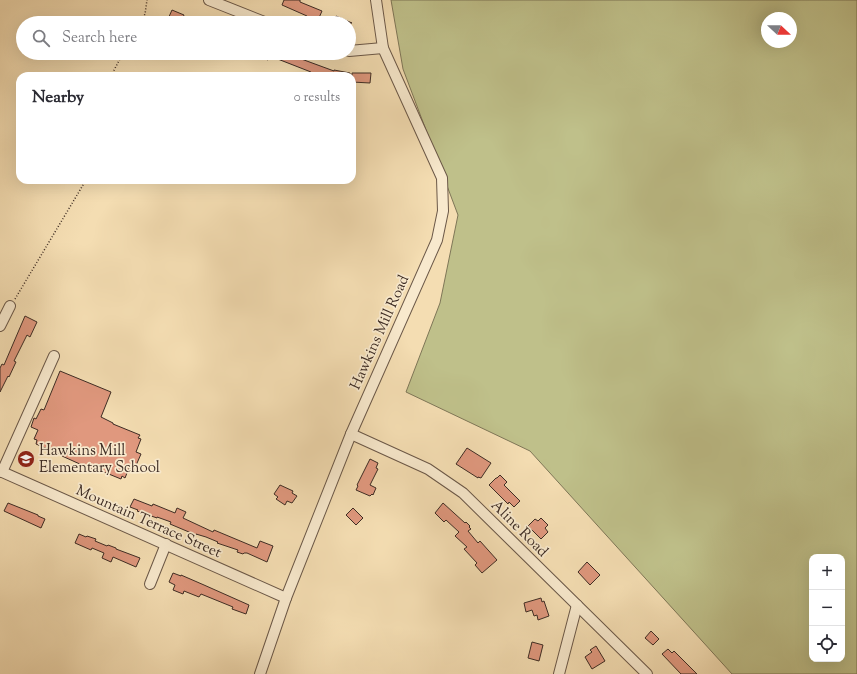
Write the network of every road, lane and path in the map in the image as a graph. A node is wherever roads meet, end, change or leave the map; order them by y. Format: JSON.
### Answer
{"nodes":[{"id":1,"x":147,"y":0,"type":"edge"},
{"id":2,"x":209,"y":0,"type":"edge"},
{"id":3,"x":376,"y":0,"type":"edge"},
{"id":4,"x":222,"y":3,"type":"edge"},
{"id":5,"x":143,"y":16,"type":"edge"},
{"id":6,"x":251,"y":16,"type":"edge"},
{"id":7,"x":383,"y":48,"type":"junction"},
{"id":8,"x":356,"y":50,"type":"edge"},
{"id":9,"x":119,"y":60,"type":"edge"},
{"id":10,"x":113,"y":72,"type":"edge"},
{"id":11,"x":84,"y":184,"type":"edge"},
{"id":12,"x":10,"y":306,"type":"joint"},
{"id":13,"x":0,"y":326,"type":"edge"},
{"id":14,"x":54,"y":356,"type":"dead end"},
{"id":15,"x":350,"y":434,"type":"junction"},
{"id":16,"x":1,"y":472,"type":"edge"},
{"id":17,"x":166,"y":544,"type":"junction"},
{"id":18,"x":150,"y":584,"type":"dead end"},
{"id":19,"x":286,"y":598,"type":"junction"},
{"id":20,"x":577,"y":605,"type":"junction"},
{"id":21,"x":260,"y":674,"type":"edge"},
{"id":22,"x":559,"y":674,"type":"edge"},
{"id":23,"x":647,"y":674,"type":"edge"}],
"edges":[{"from":1,"to":5,"type":"path"},
{"from":2,"to":4,"type":"street"},
{"from":3,"to":7,"type":"street","name":"Hawkins Mill Road"},
{"from":4,"to":6,"type":"street"},
{"from":7,"to":8,"type":"street"},
{"from":7,"to":15,"type":"street","name":"Hawkins Mill Road"},
{"from":9,"to":10,"type":"path"},
{"from":11,"to":12,"type":"path"},
{"from":12,"to":13,"type":"street"},
{"from":14,"to":16,"type":"street"},
{"from":15,"to":19,"type":"street","name":"Hawkins Mill Road"},
{"from":15,"to":20,"type":"street","name":"Aline Road"},
{"from":16,"to":17,"type":"street","name":"Mountain Terrace Street"},
{"from":17,"to":18,"type":"street"},
{"from":17,"to":19,"type":"street","name":"Mountain Terrace Street"},
{"from":19,"to":21,"type":"street","name":"Hawkins Mill Road"},
{"from":20,"to":22,"type":"street"},
{"from":20,"to":23,"type":"street","name":"Aline Road"}]}
